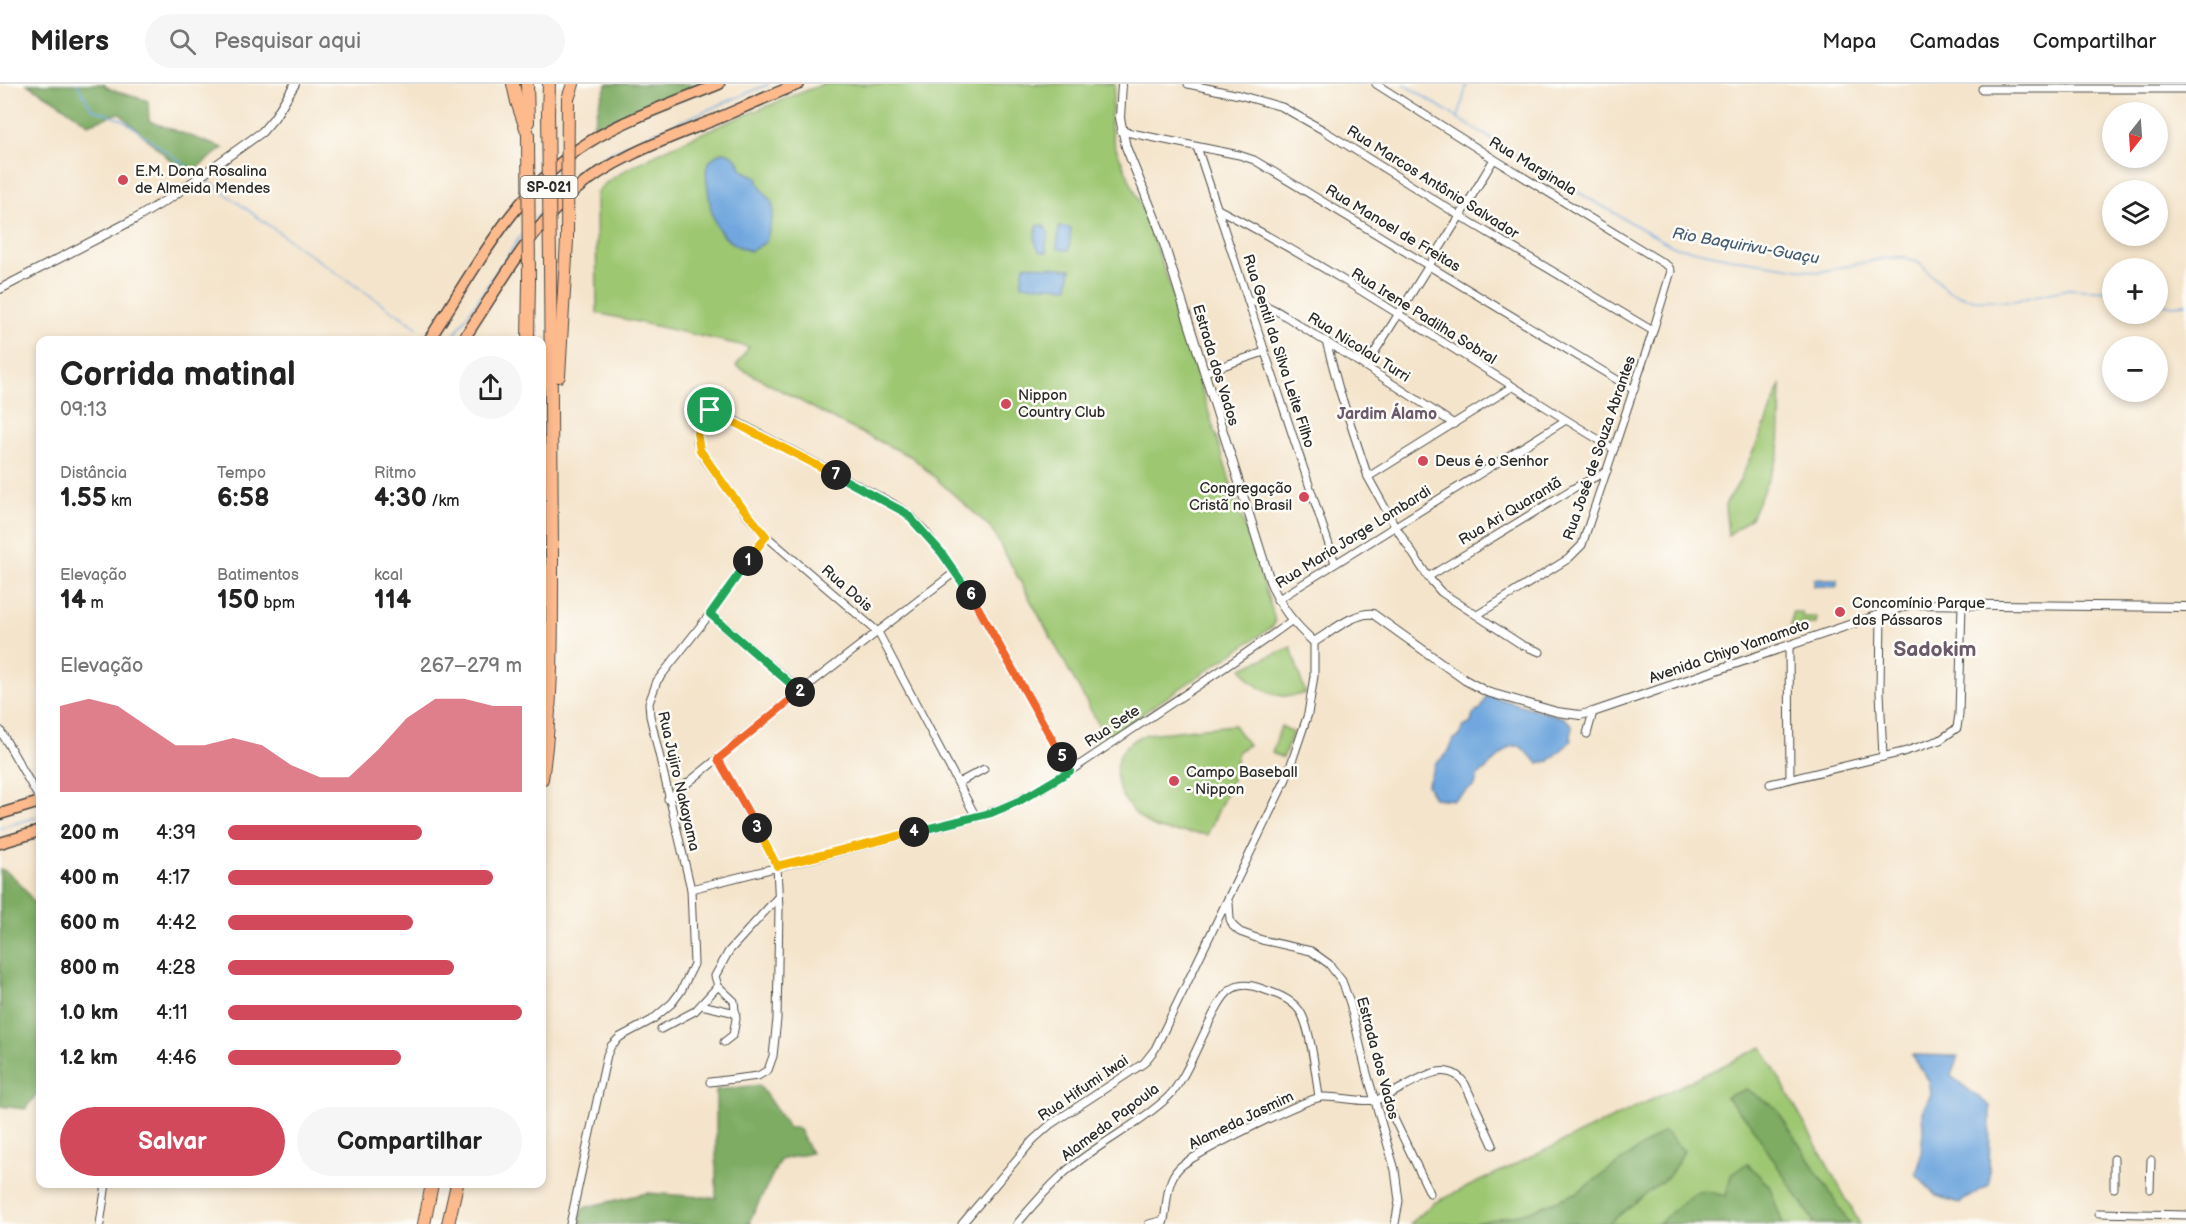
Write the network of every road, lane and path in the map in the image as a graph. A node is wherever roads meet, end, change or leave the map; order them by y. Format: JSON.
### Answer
{"nodes":[{"id":1,"x":295,"y":84,"type":"edge"},
{"id":2,"x":513,"y":84,"type":"edge"},
{"id":3,"x":528,"y":84,"type":"edge"},
{"id":4,"x":549,"y":84,"type":"edge"},
{"id":5,"x":568,"y":84,"type":"edge"},
{"id":6,"x":573,"y":84,"type":"edge"},
{"id":7,"x":719,"y":84,"type":"edge"},
{"id":8,"x":799,"y":84,"type":"edge"},
{"id":9,"x":1122,"y":84,"type":"edge"},
{"id":10,"x":1188,"y":84,"type":"edge"},
{"id":11,"x":1376,"y":84,"type":"edge"},
{"id":12,"x":1208,"y":86,"type":"edge"},
{"id":13,"x":1982,"y":89,"type":"dead end"},
{"id":14,"x":2186,"y":89,"type":"edge"},
{"id":15,"x":568,"y":99,"type":"junction"},
{"id":16,"x":1121,"y":132,"type":"junction"},
{"id":17,"x":528,"y":134,"type":"junction"},
{"id":18,"x":1197,"y":147,"type":"junction"},
{"id":19,"x":1494,"y":159,"type":"junction"},
{"id":20,"x":1218,"y":209,"type":"junction"},
{"id":21,"x":1460,"y":216,"type":"junction"},
{"id":22,"x":1429,"y":266,"type":"junction"},
{"id":23,"x":1671,"y":275,"type":"joint"},
{"id":24,"x":0,"y":289,"type":"edge"},
{"id":25,"x":1248,"y":301,"type":"junction"},
{"id":26,"x":1398,"y":315,"type":"junction"},
{"id":27,"x":1653,"y":331,"type":"junction"},
{"id":28,"x":432,"y":336,"type":"edge"},
{"id":29,"x":466,"y":336,"type":"edge"},
{"id":30,"x":528,"y":336,"type":"edge"},
{"id":31,"x":1326,"y":341,"type":"junction"},
{"id":32,"x":1264,"y":352,"type":"junction"},
{"id":33,"x":1366,"y":366,"type":"junction"},
{"id":34,"x":1205,"y":372,"type":"junction"},
{"id":35,"x":1512,"y":387,"type":"junction"},
{"id":36,"x":1634,"y":390,"type":"junction"},
{"id":37,"x":552,"y":412,"type":"junction"},
{"id":38,"x":1566,"y":420,"type":"junction"},
{"id":39,"x":1454,"y":424,"type":"junction"},
{"id":40,"x":1614,"y":449,"type":"junction"},
{"id":41,"x":1607,"y":471,"type":"junction"},
{"id":42,"x":1368,"y":477,"type":"junction"},
{"id":43,"x":1395,"y":526,"type":"junction"},
{"id":44,"x":766,"y":536,"type":"junction"},
{"id":45,"x":1335,"y":563,"type":"junction"},
{"id":46,"x":955,"y":572,"type":"junction"},
{"id":47,"x":1428,"y":577,"type":"junction"},
{"id":48,"x":1277,"y":600,"type":"junction"},
{"id":49,"x":1962,"y":604,"type":"junction"},
{"id":50,"x":2186,"y":607,"type":"edge"},
{"id":51,"x":1881,"y":613,"type":"junction"},
{"id":52,"x":710,"y":614,"type":"junction"},
{"id":53,"x":1477,"y":615,"type":"junction"},
{"id":54,"x":1291,"y":621,"type":"junction"},
{"id":55,"x":878,"y":632,"type":"junction"},
{"id":56,"x":1314,"y":642,"type":"junction"},
{"id":57,"x":1789,"y":645,"type":"junction"},
{"id":58,"x":1540,"y":652,"type":"dead end"},
{"id":59,"x":801,"y":691,"type":"junction"},
{"id":60,"x":1593,"y":712,"type":"junction"},
{"id":61,"x":546,"y":726,"type":"edge"},
{"id":62,"x":0,"y":730,"type":"edge"},
{"id":63,"x":1587,"y":734,"type":"dead end"},
{"id":64,"x":1882,"y":757,"type":"junction"},
{"id":65,"x":718,"y":759,"type":"junction"},
{"id":66,"x":984,"y":768,"type":"dead end"},
{"id":67,"x":1070,"y":771,"type":"junction"},
{"id":68,"x":1790,"y":779,"type":"junction"},
{"id":69,"x":958,"y":783,"type":"junction"},
{"id":70,"x":1770,"y":784,"type":"dead end"},
{"id":71,"x":36,"y":794,"type":"edge"},
{"id":72,"x":668,"y":799,"type":"junction"},
{"id":73,"x":36,"y":802,"type":"edge"},
{"id":74,"x":0,"y":814,"type":"edge"},
{"id":75,"x":976,"y":817,"type":"junction"},
{"id":76,"x":36,"y":832,"type":"edge"},
{"id":77,"x":0,"y":843,"type":"edge"},
{"id":78,"x":777,"y":866,"type":"junction"},
{"id":79,"x":691,"y":889,"type":"junction"},
{"id":80,"x":778,"y":897,"type":"junction"},
{"id":81,"x":1230,"y":897,"type":"junction"},
{"id":82,"x":718,"y":986,"type":"junction"},
{"id":83,"x":701,"y":1005,"type":"junction"},
{"id":84,"x":736,"y":1013,"type":"junction"},
{"id":85,"x":661,"y":1029,"type":"dead end"},
{"id":86,"x":724,"y":1042,"type":"dead end"},
{"id":87,"x":710,"y":1082,"type":"dead end"},
{"id":88,"x":1319,"y":1097,"type":"junction"},
{"id":89,"x":1380,"y":1098,"type":"junction"},
{"id":90,"x":1493,"y":1145,"type":"dead end"},
{"id":91,"x":2114,"y":1160,"type":"dead end"},
{"id":92,"x":2151,"y":1160,"type":"dead end"},
{"id":93,"x":105,"y":1188,"type":"edge"},
{"id":94,"x":431,"y":1188,"type":"edge"},
{"id":95,"x":456,"y":1188,"type":"edge"},
{"id":96,"x":2114,"y":1188,"type":"dead end"},
{"id":97,"x":2150,"y":1189,"type":"dead end"},
{"id":98,"x":1430,"y":1193,"type":"dead end"},
{"id":99,"x":2099,"y":1213,"type":"dead end"},
{"id":100,"x":2186,"y":1215,"type":"edge"},
{"id":101,"x":1164,"y":1222,"type":"edge"},
{"id":102,"x":100,"y":1224,"type":"edge"},
{"id":103,"x":424,"y":1224,"type":"edge"},
{"id":104,"x":448,"y":1224,"type":"edge"},
{"id":105,"x":570,"y":1224,"type":"edge"},
{"id":106,"x":962,"y":1224,"type":"edge"},
{"id":107,"x":1017,"y":1224,"type":"edge"},
{"id":108,"x":1149,"y":1224,"type":"edge"},
{"id":109,"x":1395,"y":1224,"type":"edge"}],
"edges":[{"from":1,"to":24,"type":"street"},
{"from":2,"to":17,"type":"highway"},
{"from":3,"to":17,"type":"highway","number":"SP-021"},
{"from":4,"to":37,"type":"highway","number":"SP-021","bridge":true},
{"from":5,"to":15,"type":"highway"},
{"from":6,"to":15,"type":"highway"},
{"from":7,"to":28,"type":"main road"},
{"from":8,"to":29,"type":"main road"},
{"from":9,"to":16,"type":"street","name":"Estrada dos Vados"},
{"from":10,"to":12,"type":"street","name":"Rua Marcos Antônio Salvador"},
{"from":11,"to":19,"type":"street","name":"Rua Marginala"},
{"from":12,"to":21,"type":"street","name":"Rua Marcos Antônio Salvador"},
{"from":13,"to":14,"type":"street"},
{"from":15,"to":37,"type":"highway","bridge":true},
{"from":16,"to":18,"type":"street","name":"Rua Manoel de Freitas"},
{"from":16,"to":34,"type":"street","name":"Estrada dos Vados"},
{"from":17,"to":30,"type":"highway","number":"SP-021","bridge":true},
{"from":18,"to":20,"type":"street","name":"Rua Gentil da Silva Leite Filho"},
{"from":18,"to":22,"type":"street","name":"Rua Manoel de Freitas"},
{"from":19,"to":21,"type":"street"},
{"from":19,"to":23,"type":"street","name":"Rua Marginala"},
{"from":20,"to":25,"type":"street","name":"Rua Gentil da Silva Leite Filho"},
{"from":20,"to":26,"type":"street","name":"Rua Irene Padilha Sobral"},
{"from":21,"to":22,"type":"street"},
{"from":21,"to":27,"type":"street","name":"Rua Marcos Antônio Salvador"},
{"from":22,"to":26,"type":"street"},
{"from":22,"to":36,"type":"street","name":"Rua Manoel de Freitas"},
{"from":23,"to":27,"type":"street","name":"Rua José de Souza Abrantes"},
{"from":25,"to":31,"type":"street","name":"Rua Nicolau Turri"},
{"from":25,"to":32,"type":"street","name":"Rua Gentil da Silva Leite Filho"},
{"from":26,"to":33,"type":"street"},
{"from":26,"to":35,"type":"street","name":"Rua Irene Padilha Sobral"},
{"from":27,"to":36,"type":"street","name":"Rua José de Souza Abrantes"},
{"from":31,"to":33,"type":"street","name":"Rua Nicolau Turri"},
{"from":31,"to":42,"type":"street"},
{"from":32,"to":34,"type":"street"},
{"from":32,"to":45,"type":"street","name":"Rua Gentil da Silva Leite Filho"},
{"from":33,"to":39,"type":"street","name":"Rua Nicolau Turri"},
{"from":34,"to":48,"type":"street","name":"Estrada dos Vados"},
{"from":35,"to":38,"type":"street","name":"Rua Irene Padilha Sobral"},
{"from":35,"to":39,"type":"street"},
{"from":36,"to":40,"type":"street","name":"Rua José de Souza Abrantes"},
{"from":37,"to":61,"type":"highway","number":"SP-021"},
{"from":38,"to":40,"type":"street","name":"Rua Irene Padilha Sobral"},
{"from":38,"to":43,"type":"street","name":"Rua Maria Jorge Lombardi"},
{"from":39,"to":42,"type":"street"},
{"from":40,"to":41,"type":"street","name":"Rua José de Souza Abrantes"},
{"from":41,"to":47,"type":"street","name":"Rua Ari Quarantã"},
{"from":41,"to":53,"type":"street","name":"Rua José de Souza Abrantes"},
{"from":42,"to":43,"type":"street"},
{"from":43,"to":45,"type":"street","name":"Rua Maria Jorge Lombardi"},
{"from":43,"to":47,"type":"street"},
{"from":44,"to":46,"type":"street","name":"Rua Dois"},
{"from":44,"to":52,"type":"street","name":"Rua Jujiro Nakayama"},
{"from":44,"to":55,"type":"street","name":"Rua Dois"},
{"from":45,"to":48,"type":"street","name":"Rua Maria Jorge Lombardi"},
{"from":46,"to":55,"type":"street"},
{"from":46,"to":67,"type":"street"},
{"from":47,"to":53,"type":"street"},
{"from":48,"to":54,"type":"street","name":"Estrada dos Vados"},
{"from":49,"to":50,"type":"street","name":"Avenida Chiyo Yamamoto"},
{"from":49,"to":51,"type":"street","name":"Avenida Chiyo Yamamoto"},
{"from":49,"to":64,"type":"street"},
{"from":51,"to":57,"type":"street","name":"Avenida Chiyo Yamamoto"},
{"from":51,"to":64,"type":"street"},
{"from":52,"to":59,"type":"street"},
{"from":52,"to":72,"type":"street","name":"Rua Jujiro Nakayama"},
{"from":53,"to":58,"type":"street"},
{"from":54,"to":56,"type":"street","name":"Estrada dos Vados"},
{"from":54,"to":67,"type":"street","name":"Rua Sete"},
{"from":55,"to":59,"type":"street"},
{"from":55,"to":69,"type":"street","name":"Rua Dois"},
{"from":56,"to":60,"type":"street","name":"Avenida Chiyo Yamamoto"},
{"from":56,"to":81,"type":"street","name":"Rua Hifumi Iwai"},
{"from":57,"to":60,"type":"street","name":"Avenida Chiyo Yamamoto"},
{"from":57,"to":68,"type":"street"},
{"from":59,"to":65,"type":"street"},
{"from":60,"to":63,"type":"street"},
{"from":62,"to":71,"type":"street"},
{"from":64,"to":68,"type":"street"},
{"from":65,"to":72,"type":"street"},
{"from":65,"to":78,"type":"street"},
{"from":66,"to":69,"type":"street"},
{"from":67,"to":75,"type":"street","name":"Rua Sete"},
{"from":68,"to":70,"type":"street"},
{"from":69,"to":75,"type":"street","name":"Rua Dois"},
{"from":72,"to":79,"type":"street","name":"Rua Jujiro Nakayama"},
{"from":73,"to":74,"type":"main road"},
{"from":75,"to":78,"type":"street","name":"Rua Sete"},
{"from":76,"to":77,"type":"main road"},
{"from":78,"to":79,"type":"street","name":"Rua Sete"},
{"from":78,"to":80,"type":"street"},
{"from":79,"to":105,"type":"street","name":"Rua Jujiro Nakayama"},
{"from":80,"to":82,"type":"street"},
{"from":80,"to":87,"type":"street"},
{"from":81,"to":89,"type":"street","name":"Estrada dos Vados"},
{"from":81,"to":106,"type":"street","name":"Rua Hifumi Iwai"},
{"from":82,"to":83,"type":"street"},
{"from":82,"to":84,"type":"street"},
{"from":83,"to":84,"type":"street"},
{"from":83,"to":85,"type":"street"},
{"from":84,"to":86,"type":"street"},
{"from":88,"to":89,"type":"street","name":"Alameda Jasmim"},
{"from":88,"to":101,"type":"street","name":"Alameda Jasmim"},
{"from":88,"to":107,"type":"street","name":"Alameda Papoula"},
{"from":89,"to":90,"type":"street"},
{"from":89,"to":98,"type":"street"},
{"from":89,"to":109,"type":"street","name":"Estrada dos Vados"},
{"from":91,"to":96,"type":"street"},
{"from":92,"to":97,"type":"street"},
{"from":93,"to":102,"type":"street"},
{"from":94,"to":103,"type":"highway"},
{"from":95,"to":104,"type":"highway"},
{"from":99,"to":100,"type":"street"},
{"from":101,"to":108,"type":"street"}]}
